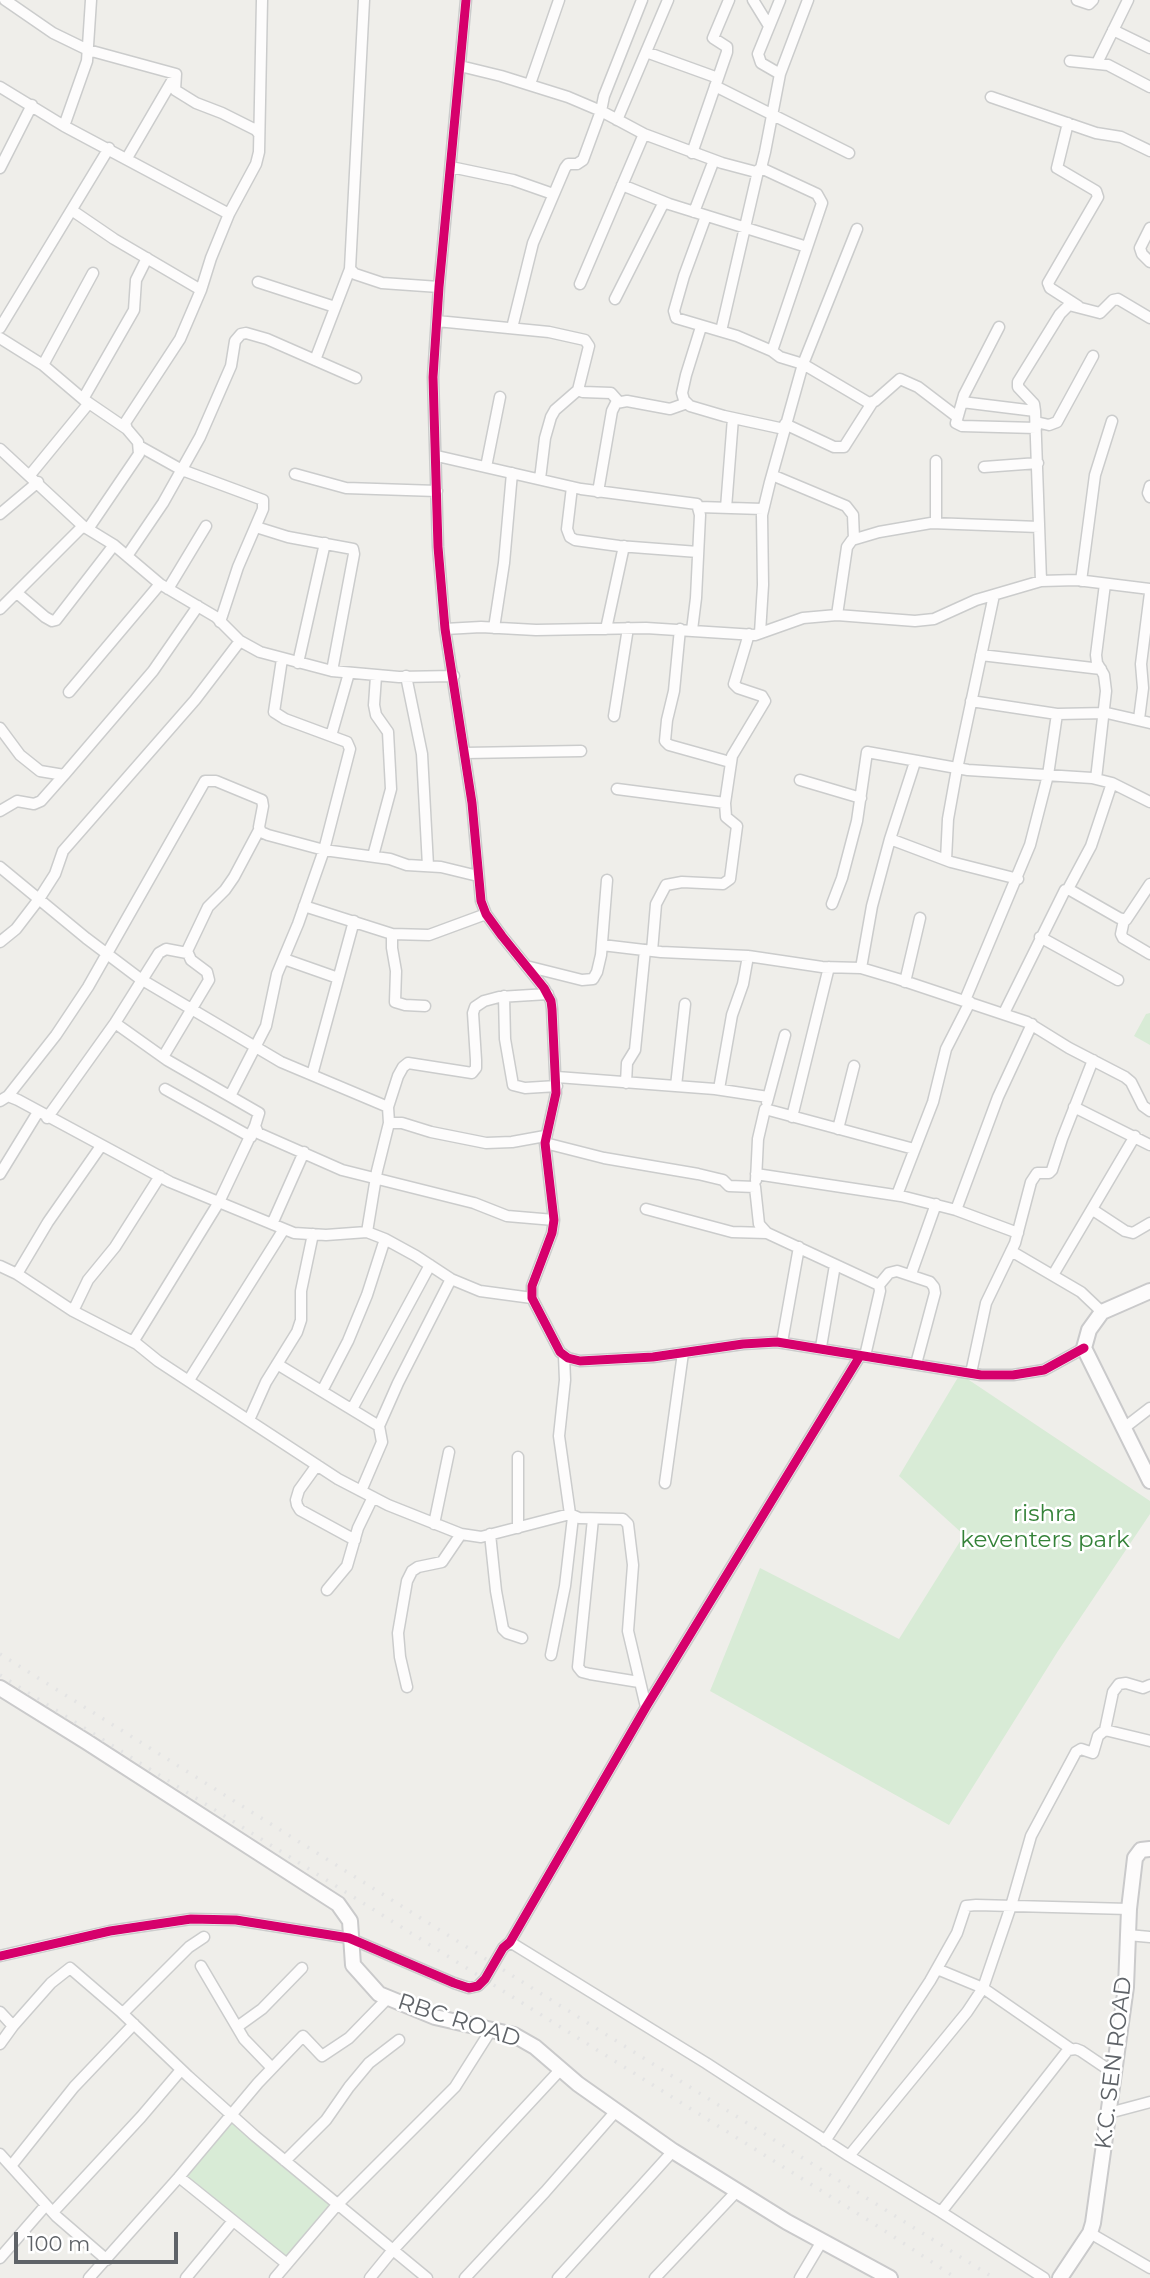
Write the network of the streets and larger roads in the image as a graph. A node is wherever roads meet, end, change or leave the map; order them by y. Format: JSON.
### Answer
{"nodes":[{"id":1,"x":5,"y":0,"type":"edge"},
{"id":2,"x":90,"y":0,"type":"edge"},
{"id":3,"x":262,"y":0,"type":"edge"},
{"id":4,"x":364,"y":0,"type":"edge"},
{"id":5,"x":466,"y":0,"type":"edge"},
{"id":6,"x":559,"y":0,"type":"edge"},
{"id":7,"x":642,"y":0,"type":"edge"},
{"id":8,"x":668,"y":0,"type":"edge"},
{"id":9,"x":729,"y":0,"type":"edge"},
{"id":10,"x":753,"y":0,"type":"edge"},
{"id":11,"x":780,"y":0,"type":"edge"},
{"id":12,"x":808,"y":0,"type":"edge"},
{"id":13,"x":1077,"y":0,"type":"edge"},
{"id":14,"x":1093,"y":0,"type":"edge"},
{"id":15,"x":1128,"y":0,"type":"edge"},
{"id":16,"x":769,"y":26,"type":"junction"},
{"id":17,"x":1113,"y":30,"type":"junction"},
{"id":18,"x":1150,"y":48,"type":"edge"},
{"id":19,"x":88,"y":50,"type":"junction"},
{"id":20,"x":646,"y":52,"type":"junction"},
{"id":21,"x":1070,"y":61,"type":"dead end"},
{"id":22,"x":1097,"y":63,"type":"junction"},
{"id":23,"x":460,"y":66,"type":"junction"},
{"id":24,"x":176,"y":74,"type":"junction"},
{"id":25,"x":780,"y":74,"type":"junction"},
{"id":26,"x":716,"y":82,"type":"junction"},
{"id":27,"x":530,"y":84,"type":"junction"},
{"id":28,"x":1150,"y":86,"type":"edge"},
{"id":29,"x":0,"y":87,"type":"edge"},
{"id":30,"x":991,"y":97,"type":"dead end"},
{"id":31,"x":32,"y":105,"type":"junction"},
{"id":32,"x":601,"y":111,"type":"junction"},
{"id":33,"x":771,"y":116,"type":"junction"},
{"id":34,"x":617,"y":120,"type":"junction"},
{"id":35,"x":1068,"y":123,"type":"junction"},
{"id":36,"x":64,"y":126,"type":"junction"},
{"id":37,"x":259,"y":134,"type":"junction"},
{"id":38,"x":644,"y":134,"type":"junction"},
{"id":39,"x":109,"y":148,"type":"junction"},
{"id":40,"x":1150,"y":151,"type":"edge"},
{"id":41,"x":692,"y":153,"type":"junction"},
{"id":42,"x":849,"y":153,"type":"dead end"},
{"id":43,"x":127,"y":158,"type":"junction"},
{"id":44,"x":714,"y":160,"type":"junction"},
{"id":45,"x":451,"y":167,"type":"junction"},
{"id":46,"x":0,"y":168,"type":"edge"},
{"id":47,"x":760,"y":169,"type":"junction"},
{"id":48,"x":622,"y":185,"type":"junction"},
{"id":49,"x":554,"y":194,"type":"junction"},
{"id":50,"x":664,"y":202,"type":"junction"},
{"id":51,"x":73,"y":211,"type":"junction"},
{"id":52,"x":694,"y":212,"type":"junction"},
{"id":53,"x":229,"y":214,"type":"junction"},
{"id":54,"x":706,"y":216,"type":"junction"},
{"id":55,"x":747,"y":227,"type":"junction"},
{"id":56,"x":1150,"y":228,"type":"edge"},
{"id":57,"x":857,"y":229,"type":"dead end"},
{"id":58,"x":807,"y":247,"type":"junction"},
{"id":59,"x":146,"y":258,"type":"junction"},
{"id":60,"x":1150,"y":262,"type":"edge"},
{"id":61,"x":350,"y":268,"type":"junction"},
{"id":62,"x":93,"y":273,"type":"dead end"},
{"id":63,"x":258,"y":282,"type":"dead end"},
{"id":64,"x":580,"y":284,"type":"dead end"},
{"id":65,"x":439,"y":287,"type":"junction"},
{"id":66,"x":201,"y":290,"type":"junction"},
{"id":67,"x":615,"y":299,"type":"dead end"},
{"id":68,"x":335,"y":307,"type":"junction"},
{"id":69,"x":1079,"y":307,"type":"junction"},
{"id":70,"x":1150,"y":318,"type":"edge"},
{"id":71,"x":437,"y":321,"type":"junction"},
{"id":72,"x":701,"y":327,"type":"junction"},
{"id":73,"x":999,"y":327,"type":"dead end"},
{"id":74,"x":0,"y":328,"type":"edge"},
{"id":75,"x":512,"y":328,"type":"junction"},
{"id":76,"x":721,"y":331,"type":"junction"},
{"id":77,"x":0,"y":338,"type":"edge"},
{"id":78,"x":772,"y":351,"type":"junction"},
{"id":79,"x":1093,"y":356,"type":"dead end"},
{"id":80,"x":315,"y":360,"type":"junction"},
{"id":81,"x":803,"y":364,"type":"junction"},
{"id":82,"x":43,"y":365,"type":"junction"},
{"id":83,"x":356,"y":378,"type":"dead end"},
{"id":84,"x":578,"y":390,"type":"junction"},
{"id":85,"x":500,"y":397,"type":"dead end"},
{"id":86,"x":86,"y":401,"type":"junction"},
{"id":87,"x":962,"y":401,"type":"junction"},
{"id":88,"x":618,"y":402,"type":"junction"},
{"id":89,"x":687,"y":403,"type":"junction"},
{"id":90,"x":872,"y":403,"type":"junction"},
{"id":91,"x":956,"y":416,"type":"junction"},
{"id":92,"x":733,"y":418,"type":"junction"},
{"id":93,"x":1036,"y":420,"type":"junction"},
{"id":94,"x":1112,"y":421,"type":"dead end"},
{"id":95,"x":785,"y":426,"type":"junction"},
{"id":96,"x":127,"y":429,"type":"junction"},
{"id":97,"x":139,"y":446,"type":"junction"},
{"id":98,"x":0,"y":449,"type":"edge"},
{"id":99,"x":437,"y":456,"type":"junction"},
{"id":100,"x":936,"y":461,"type":"dead end"},
{"id":101,"x":1038,"y":463,"type":"junction"},
{"id":102,"x":486,"y":467,"type":"junction"},
{"id":103,"x":984,"y":467,"type":"dead end"},
{"id":104,"x":182,"y":470,"type":"junction"},
{"id":105,"x":512,"y":473,"type":"junction"},
{"id":106,"x":296,"y":474,"type":"dead end"},
{"id":107,"x":772,"y":475,"type":"junction"},
{"id":108,"x":34,"y":478,"type":"junction"},
{"id":109,"x":540,"y":479,"type":"junction"},
{"id":110,"x":1150,"y":486,"type":"edge"},
{"id":111,"x":572,"y":487,"type":"junction"},
{"id":112,"x":437,"y":491,"type":"junction"},
{"id":113,"x":598,"y":492,"type":"junction"},
{"id":114,"x":1150,"y":497,"type":"edge"},
{"id":115,"x":699,"y":507,"type":"junction"},
{"id":116,"x":726,"y":508,"type":"junction"},
{"id":117,"x":763,"y":509,"type":"junction"},
{"id":118,"x":0,"y":514,"type":"edge"},
{"id":119,"x":936,"y":523,"type":"junction"},
{"id":120,"x":206,"y":526,"type":"dead end"},
{"id":121,"x":85,"y":527,"type":"junction"},
{"id":122,"x":256,"y":527,"type":"junction"},
{"id":123,"x":1039,"y":527,"type":"junction"},
{"id":124,"x":854,"y":539,"type":"junction"},
{"id":125,"x":325,"y":543,"type":"junction"},
{"id":126,"x":114,"y":545,"type":"junction"},
{"id":127,"x":624,"y":546,"type":"junction"},
{"id":128,"x":698,"y":552,"type":"junction"},
{"id":129,"x":127,"y":556,"type":"junction"},
{"id":130,"x":1041,"y":581,"type":"junction"},
{"id":131,"x":1082,"y":581,"type":"junction"},
{"id":132,"x":1105,"y":584,"type":"junction"},
{"id":133,"x":164,"y":587,"type":"junction"},
{"id":134,"x":1150,"y":591,"type":"edge"},
{"id":135,"x":17,"y":593,"type":"junction"},
{"id":136,"x":994,"y":594,"type":"junction"},
{"id":137,"x":198,"y":606,"type":"junction"},
{"id":138,"x":0,"y":609,"type":"edge"},
{"id":139,"x":837,"y":615,"type":"junction"},
{"id":140,"x":220,"y":622,"type":"junction"},
{"id":141,"x":494,"y":628,"type":"junction"},
{"id":142,"x":628,"y":628,"type":"junction"},
{"id":143,"x":445,"y":629,"type":"junction"},
{"id":144,"x":606,"y":629,"type":"junction"},
{"id":145,"x":680,"y":629,"type":"junction"},
{"id":146,"x":692,"y":630,"type":"junction"},
{"id":147,"x":754,"y":634,"type":"junction"},
{"id":148,"x":240,"y":641,"type":"junction"},
{"id":149,"x":981,"y":654,"type":"junction"},
{"id":150,"x":282,"y":659,"type":"junction"},
{"id":151,"x":298,"y":663,"type":"junction"},
{"id":152,"x":1101,"y":669,"type":"junction"},
{"id":153,"x":332,"y":671,"type":"junction"},
{"id":154,"x":349,"y":673,"type":"junction"},
{"id":155,"x":376,"y":676,"type":"junction"},
{"id":156,"x":406,"y":676,"type":"junction"},
{"id":157,"x":454,"y":676,"type":"junction"},
{"id":158,"x":69,"y":692,"type":"dead end"},
{"id":159,"x":971,"y":701,"type":"junction"},
{"id":160,"x":1104,"y":713,"type":"junction"},
{"id":161,"x":1057,"y":714,"type":"junction"},
{"id":162,"x":614,"y":716,"type":"dead end"},
{"id":163,"x":1139,"y":719,"type":"junction"},
{"id":164,"x":1150,"y":723,"type":"edge"},
{"id":165,"x":0,"y":728,"type":"edge"},
{"id":166,"x":331,"y":736,"type":"junction"},
{"id":167,"x":581,"y":751,"type":"dead end"},
{"id":168,"x":465,"y":753,"type":"junction"},
{"id":169,"x":730,"y":762,"type":"junction"},
{"id":170,"x":915,"y":762,"type":"junction"},
{"id":171,"x":957,"y":769,"type":"junction"},
{"id":172,"x":64,"y":775,"type":"junction"},
{"id":173,"x":1048,"y":775,"type":"junction"},
{"id":174,"x":1096,"y":779,"type":"junction"},
{"id":175,"x":800,"y":780,"type":"dead end"},
{"id":176,"x":1112,"y":783,"type":"junction"},
{"id":177,"x":617,"y":789,"type":"dead end"},
{"id":178,"x":861,"y":798,"type":"junction"},
{"id":179,"x":1150,"y":802,"type":"edge"},
{"id":180,"x":725,"y":803,"type":"junction"},
{"id":181,"x":0,"y":811,"type":"edge"},
{"id":182,"x":259,"y":830,"type":"junction"},
{"id":183,"x":890,"y":839,"type":"junction"},
{"id":184,"x":324,"y":850,"type":"junction"},
{"id":185,"x":373,"y":856,"type":"junction"},
{"id":186,"x":946,"y":860,"type":"junction"},
{"id":187,"x":428,"y":866,"type":"junction"},
{"id":188,"x":0,"y":867,"type":"edge"},
{"id":189,"x":478,"y":876,"type":"junction"},
{"id":190,"x":1018,"y":878,"type":"junction"},
{"id":191,"x":607,"y":880,"type":"dead end"},
{"id":192,"x":1150,"y":884,"type":"edge"},
{"id":193,"x":1068,"y":889,"type":"junction"},
{"id":194,"x":39,"y":899,"type":"junction"},
{"id":195,"x":832,"y":904,"type":"dead end"},
{"id":196,"x":304,"y":906,"type":"junction"},
{"id":197,"x":486,"y":914,"type":"junction"},
{"id":198,"x":920,"y":919,"type":"dead end"},
{"id":199,"x":1124,"y":920,"type":"junction"},
{"id":200,"x":354,"y":921,"type":"junction"},
{"id":201,"x":392,"y":934,"type":"junction"},
{"id":202,"x":1040,"y":937,"type":"junction"},
{"id":203,"x":0,"y":942,"type":"edge"},
{"id":204,"x":602,"y":945,"type":"junction"},
{"id":205,"x":648,"y":951,"type":"junction"},
{"id":206,"x":187,"y":953,"type":"junction"},
{"id":207,"x":107,"y":954,"type":"junction"},
{"id":208,"x":1150,"y":954,"type":"edge"},
{"id":209,"x":748,"y":956,"type":"junction"},
{"id":210,"x":284,"y":960,"type":"junction"},
{"id":211,"x":526,"y":966,"type":"junction"},
{"id":212,"x":829,"y":967,"type":"junction"},
{"id":213,"x":861,"y":968,"type":"junction"},
{"id":214,"x":338,"y":978,"type":"junction"},
{"id":215,"x":143,"y":981,"type":"junction"},
{"id":216,"x":1118,"y":981,"type":"dead end"},
{"id":217,"x":905,"y":982,"type":"junction"},
{"id":218,"x":548,"y":994,"type":"junction"},
{"id":219,"x":504,"y":996,"type":"junction"},
{"id":220,"x":967,"y":1001,"type":"junction"},
{"id":221,"x":685,"y":1004,"type":"dead end"},
{"id":222,"x":425,"y":1006,"type":"dead end"},
{"id":223,"x":193,"y":1010,"type":"junction"},
{"id":224,"x":1004,"y":1013,"type":"junction"},
{"id":225,"x":115,"y":1023,"type":"junction"},
{"id":226,"x":1032,"y":1024,"type":"junction"},
{"id":227,"x":785,"y":1035,"type":"dead end"},
{"id":228,"x":255,"y":1046,"type":"junction"},
{"id":229,"x":163,"y":1057,"type":"junction"},
{"id":230,"x":1093,"y":1060,"type":"junction"},
{"id":231,"x":854,"y":1066,"type":"dead end"},
{"id":232,"x":312,"y":1075,"type":"junction"},
{"id":233,"x":557,"y":1081,"type":"junction"},
{"id":234,"x":626,"y":1083,"type":"junction"},
{"id":235,"x":676,"y":1086,"type":"junction"},
{"id":236,"x":165,"y":1089,"type":"dead end"},
{"id":237,"x":719,"y":1089,"type":"junction"},
{"id":238,"x":230,"y":1096,"type":"junction"},
{"id":239,"x":768,"y":1097,"type":"junction"},
{"id":240,"x":4,"y":1099,"type":"edge"},
{"id":241,"x":388,"y":1107,"type":"junction"},
{"id":242,"x":1074,"y":1107,"type":"junction"},
{"id":243,"x":765,"y":1109,"type":"junction"},
{"id":244,"x":1150,"y":1111,"type":"edge"},
{"id":245,"x":43,"y":1115,"type":"junction"},
{"id":246,"x":792,"y":1117,"type":"junction"},
{"id":247,"x":389,"y":1123,"type":"junction"},
{"id":248,"x":255,"y":1126,"type":"junction"},
{"id":249,"x":838,"y":1129,"type":"junction"},
{"id":250,"x":1135,"y":1136,"type":"junction"},
{"id":251,"x":251,"y":1137,"type":"junction"},
{"id":252,"x":545,"y":1140,"type":"junction"},
{"id":253,"x":1150,"y":1145,"type":"edge"},
{"id":254,"x":101,"y":1146,"type":"junction"},
{"id":255,"x":914,"y":1149,"type":"junction"},
{"id":256,"x":304,"y":1152,"type":"junction"},
{"id":257,"x":0,"y":1174,"type":"edge"},
{"id":258,"x":756,"y":1174,"type":"junction"},
{"id":259,"x":160,"y":1176,"type":"junction"},
{"id":260,"x":376,"y":1179,"type":"junction"},
{"id":261,"x":755,"y":1187,"type":"junction"},
{"id":262,"x":897,"y":1195,"type":"junction"},
{"id":263,"x":219,"y":1202,"type":"junction"},
{"id":264,"x":936,"y":1204,"type":"junction"},
{"id":265,"x":646,"y":1209,"type":"dead end"},
{"id":266,"x":956,"y":1210,"type":"junction"},
{"id":267,"x":1093,"y":1210,"type":"junction"},
{"id":268,"x":554,"y":1220,"type":"junction"},
{"id":269,"x":1150,"y":1223,"type":"edge"},
{"id":270,"x":272,"y":1224,"type":"junction"},
{"id":271,"x":284,"y":1229,"type":"junction"},
{"id":272,"x":367,"y":1232,"type":"junction"},
{"id":273,"x":767,"y":1233,"type":"junction"},
{"id":274,"x":1018,"y":1233,"type":"junction"},
{"id":275,"x":313,"y":1234,"type":"junction"},
{"id":276,"x":385,"y":1239,"type":"junction"},
{"id":277,"x":799,"y":1247,"type":"junction"},
{"id":278,"x":1011,"y":1251,"type":"junction"},
{"id":279,"x":430,"y":1265,"type":"junction"},
{"id":280,"x":835,"y":1265,"type":"junction"},
{"id":281,"x":0,"y":1266,"type":"edge"},
{"id":282,"x":17,"y":1274,"type":"junction"},
{"id":283,"x":911,"y":1275,"type":"junction"},
{"id":284,"x":1054,"y":1275,"type":"junction"},
{"id":285,"x":451,"y":1279,"type":"junction"},
{"id":286,"x":879,"y":1285,"type":"junction"},
{"id":287,"x":1150,"y":1291,"type":"edge"},
{"id":288,"x":532,"y":1298,"type":"junction"},
{"id":289,"x":73,"y":1311,"type":"junction"},
{"id":290,"x":1102,"y":1312,"type":"junction"},
{"id":291,"x":133,"y":1342,"type":"junction"},
{"id":292,"x":782,"y":1342,"type":"junction"},
{"id":293,"x":821,"y":1348,"type":"junction"},
{"id":294,"x":1084,"y":1348,"type":"junction"},
{"id":295,"x":683,"y":1353,"type":"junction"},
{"id":296,"x":564,"y":1356,"type":"junction"},
{"id":297,"x":863,"y":1356,"type":"junction"},
{"id":298,"x":277,"y":1364,"type":"junction"},
{"id":299,"x":916,"y":1364,"type":"junction"},
{"id":300,"x":971,"y":1373,"type":"junction"},
{"id":301,"x":188,"y":1380,"type":"junction"},
{"id":302,"x":322,"y":1391,"type":"junction"},
{"id":303,"x":1150,"y":1408,"type":"edge"},
{"id":304,"x":352,"y":1409,"type":"junction"},
{"id":305,"x":249,"y":1420,"type":"junction"},
{"id":306,"x":380,"y":1426,"type":"junction"},
{"id":307,"x":1124,"y":1428,"type":"junction"},
{"id":308,"x":449,"y":1452,"type":"dead end"},
{"id":309,"x":518,"y":1457,"type":"dead end"},
{"id":310,"x":317,"y":1465,"type":"junction"},
{"id":311,"x":1150,"y":1481,"type":"edge"},
{"id":312,"x":664,"y":1483,"type":"dead end"},
{"id":313,"x":361,"y":1491,"type":"junction"},
{"id":314,"x":373,"y":1497,"type":"junction"},
{"id":315,"x":572,"y":1515,"type":"junction"},
{"id":316,"x":593,"y":1519,"type":"junction"},
{"id":317,"x":435,"y":1524,"type":"junction"},
{"id":318,"x":518,"y":1528,"type":"junction"},
{"id":319,"x":461,"y":1534,"type":"junction"},
{"id":320,"x":490,"y":1534,"type":"junction"},
{"id":321,"x":355,"y":1539,"type":"junction"},
{"id":322,"x":327,"y":1590,"type":"dead end"},
{"id":323,"x":522,"y":1639,"type":"dead end"},
{"id":324,"x":551,"y":1655,"type":"dead end"},
{"id":325,"x":639,"y":1682,"type":"junction"},
{"id":326,"x":1150,"y":1685,"type":"edge"},
{"id":327,"x":407,"y":1687,"type":"dead end"},
{"id":328,"x":0,"y":1689,"type":"edge"},
{"id":329,"x":646,"y":1707,"type":"junction"},
{"id":330,"x":1105,"y":1730,"type":"junction"},
{"id":331,"x":1150,"y":1741,"type":"edge"},
{"id":332,"x":1150,"y":1849,"type":"edge"},
{"id":333,"x":1011,"y":1906,"type":"junction"},
{"id":334,"x":1129,"y":1909,"type":"junction"},
{"id":335,"x":1128,"y":1935,"type":"junction"},
{"id":336,"x":204,"y":1937,"type":"dead end"},
{"id":337,"x":1150,"y":1937,"type":"edge"},
{"id":338,"x":349,"y":1938,"type":"junction"},
{"id":339,"x":510,"y":1942,"type":"junction"},
{"id":340,"x":0,"y":1956,"type":"edge"},
{"id":341,"x":201,"y":1966,"type":"dead end"},
{"id":342,"x":302,"y":1968,"type":"dead end"},
{"id":343,"x":937,"y":1969,"type":"junction"},
{"id":344,"x":983,"y":1988,"type":"junction"},
{"id":345,"x":388,"y":1998,"type":"junction"},
{"id":346,"x":0,"y":2011,"type":"edge"},
{"id":347,"x":123,"y":2014,"type":"junction"},
{"id":348,"x":134,"y":2024,"type":"junction"},
{"id":349,"x":13,"y":2026,"type":"junction"},
{"id":350,"x":237,"y":2027,"type":"junction"},
{"id":351,"x":491,"y":2030,"type":"junction"},
{"id":352,"x":399,"y":2040,"type":"dead end"},
{"id":353,"x":0,"y":2044,"type":"edge"},
{"id":354,"x":1071,"y":2049,"type":"junction"},
{"id":355,"x":272,"y":2068,"type":"junction"},
{"id":356,"x":561,"y":2069,"type":"junction"},
{"id":357,"x":181,"y":2070,"type":"junction"},
{"id":358,"x":1115,"y":2074,"type":"junction"},
{"id":359,"x":1150,"y":2102,"type":"edge"},
{"id":360,"x":616,"y":2111,"type":"junction"},
{"id":361,"x":1109,"y":2113,"type":"junction"},
{"id":362,"x":232,"y":2116,"type":"junction"},
{"id":363,"x":825,"y":2141,"type":"junction"},
{"id":364,"x":673,"y":2151,"type":"junction"},
{"id":365,"x":0,"y":2154,"type":"edge"},
{"id":366,"x":849,"y":2156,"type":"junction"},
{"id":367,"x":285,"y":2161,"type":"junction"},
{"id":368,"x":10,"y":2166,"type":"junction"},
{"id":369,"x":179,"y":2177,"type":"junction"},
{"id":370,"x":737,"y":2191,"type":"junction"},
{"id":371,"x":337,"y":2205,"type":"junction"},
{"id":372,"x":50,"y":2209,"type":"junction"},
{"id":373,"x":941,"y":2211,"type":"junction"},
{"id":374,"x":233,"y":2221,"type":"junction"},
{"id":375,"x":1090,"y":2232,"type":"junction"},
{"id":376,"x":822,"y":2241,"type":"junction"},
{"id":377,"x":393,"y":2250,"type":"junction"},
{"id":378,"x":0,"y":2258,"type":"edge"},
{"id":379,"x":107,"y":2260,"type":"junction"},
{"id":380,"x":287,"y":2264,"type":"junction"},
{"id":381,"x":1150,"y":2268,"type":"edge"},
{"id":382,"x":422,"y":2276,"type":"edge"},
{"id":383,"x":883,"y":2276,"type":"edge"},
{"id":384,"x":89,"y":2278,"type":"edge"},
{"id":385,"x":186,"y":2278,"type":"edge"},
{"id":386,"x":275,"y":2278,"type":"edge"},
{"id":387,"x":370,"y":2278,"type":"edge"},
{"id":388,"x":465,"y":2278,"type":"edge"},
{"id":389,"x":558,"y":2278,"type":"edge"},
{"id":390,"x":655,"y":2278,"type":"edge"},
{"id":391,"x":800,"y":2278,"type":"edge"},
{"id":392,"x":1044,"y":2278,"type":"edge"},
{"id":393,"x":1060,"y":2278,"type":"edge"}],
"edges":[{"from":1,"to":19,"type":"street"},
{"from":2,"to":19,"type":"street"},
{"from":3,"to":37,"type":"street"},
{"from":4,"to":61,"type":"street"},
{"from":5,"to":23,"type":"street"},
{"from":6,"to":27,"type":"street"},
{"from":7,"to":32,"type":"street"},
{"from":8,"to":20,"type":"street"},
{"from":9,"to":26,"type":"street"},
{"from":10,"to":16,"type":"street"},
{"from":11,"to":16,"type":"street"},
{"from":12,"to":25,"type":"street"},
{"from":13,"to":14,"type":"street"},
{"from":15,"to":17,"type":"street"},
{"from":16,"to":25,"type":"street"},
{"from":17,"to":18,"type":"street"},
{"from":17,"to":22,"type":"street"},
{"from":19,"to":24,"type":"street"},
{"from":19,"to":36,"type":"street"},
{"from":20,"to":26,"type":"street"},
{"from":20,"to":34,"type":"street"},
{"from":21,"to":22,"type":"street"},
{"from":22,"to":28,"type":"street"},
{"from":23,"to":27,"type":"street"},
{"from":23,"to":45,"type":"street"},
{"from":24,"to":37,"type":"street"},
{"from":24,"to":43,"type":"street"},
{"from":25,"to":33,"type":"street"},
{"from":26,"to":33,"type":"street"},
{"from":26,"to":41,"type":"street"},
{"from":27,"to":32,"type":"street"},
{"from":29,"to":31,"type":"street"},
{"from":30,"to":35,"type":"street"},
{"from":31,"to":36,"type":"street"},
{"from":31,"to":46,"type":"street"},
{"from":32,"to":34,"type":"street"},
{"from":32,"to":49,"type":"street"},
{"from":33,"to":42,"type":"street"},
{"from":33,"to":47,"type":"street"},
{"from":34,"to":38,"type":"street"},
{"from":35,"to":40,"type":"street"},
{"from":35,"to":69,"type":"street"},
{"from":36,"to":39,"type":"street"},
{"from":37,"to":53,"type":"street"},
{"from":38,"to":41,"type":"street"},
{"from":38,"to":48,"type":"street"},
{"from":39,"to":43,"type":"street"},
{"from":39,"to":51,"type":"street"},
{"from":41,"to":44,"type":"street"},
{"from":43,"to":53,"type":"street"},
{"from":44,"to":47,"type":"street"},
{"from":44,"to":52,"type":"street"},
{"from":45,"to":49,"type":"street"},
{"from":45,"to":65,"type":"street"},
{"from":47,"to":55,"type":"street"},
{"from":47,"to":58,"type":"street"},
{"from":48,"to":50,"type":"street"},
{"from":48,"to":64,"type":"street"},
{"from":49,"to":75,"type":"street"},
{"from":50,"to":52,"type":"street"},
{"from":50,"to":67,"type":"street"},
{"from":51,"to":59,"type":"street"},
{"from":51,"to":74,"type":"street"},
{"from":52,"to":54,"type":"street"},
{"from":53,"to":66,"type":"street"},
{"from":54,"to":55,"type":"street"},
{"from":54,"to":72,"type":"street"},
{"from":55,"to":58,"type":"street"},
{"from":55,"to":76,"type":"street"},
{"from":56,"to":60,"type":"street"},
{"from":57,"to":81,"type":"street"},
{"from":58,"to":78,"type":"street"},
{"from":59,"to":66,"type":"street"},
{"from":59,"to":86,"type":"street"},
{"from":61,"to":65,"type":"street"},
{"from":61,"to":68,"type":"street"},
{"from":62,"to":82,"type":"street"},
{"from":63,"to":68,"type":"street"},
{"from":65,"to":71,"type":"street"},
{"from":66,"to":96,"type":"street"},
{"from":68,"to":80,"type":"street"},
{"from":69,"to":70,"type":"street"},
{"from":69,"to":93,"type":"street"},
{"from":71,"to":75,"type":"street"},
{"from":71,"to":99,"type":"street"},
{"from":72,"to":76,"type":"street"},
{"from":72,"to":89,"type":"street"},
{"from":73,"to":87,"type":"street"},
{"from":75,"to":84,"type":"street"},
{"from":76,"to":78,"type":"street"},
{"from":77,"to":82,"type":"street"},
{"from":78,"to":81,"type":"street"},
{"from":79,"to":93,"type":"street"},
{"from":80,"to":83,"type":"street"},
{"from":80,"to":104,"type":"street"},
{"from":81,"to":90,"type":"street"},
{"from":81,"to":95,"type":"street"},
{"from":82,"to":86,"type":"street"},
{"from":84,"to":88,"type":"street"},
{"from":84,"to":109,"type":"street"},
{"from":85,"to":102,"type":"street"},
{"from":86,"to":96,"type":"street"},
{"from":86,"to":108,"type":"street"},
{"from":87,"to":91,"type":"street"},
{"from":87,"to":93,"type":"street"},
{"from":88,"to":89,"type":"street"},
{"from":88,"to":113,"type":"street"},
{"from":89,"to":92,"type":"street"},
{"from":90,"to":91,"type":"street"},
{"from":90,"to":95,"type":"street"},
{"from":91,"to":93,"type":"street"},
{"from":92,"to":95,"type":"street"},
{"from":92,"to":116,"type":"street"},
{"from":93,"to":101,"type":"street"},
{"from":94,"to":131,"type":"street"},
{"from":95,"to":107,"type":"street"},
{"from":96,"to":97,"type":"street"},
{"from":97,"to":104,"type":"street"},
{"from":97,"to":121,"type":"street"},
{"from":98,"to":108,"type":"street"},
{"from":99,"to":102,"type":"street"},
{"from":99,"to":112,"type":"street"},
{"from":100,"to":119,"type":"street"},
{"from":101,"to":103,"type":"street"},
{"from":101,"to":123,"type":"street"},
{"from":102,"to":105,"type":"street"},
{"from":104,"to":122,"type":"street"},
{"from":104,"to":129,"type":"street"},
{"from":105,"to":109,"type":"street"},
{"from":105,"to":141,"type":"street"},
{"from":106,"to":112,"type":"street"},
{"from":107,"to":117,"type":"street"},
{"from":107,"to":124,"type":"street"},
{"from":108,"to":118,"type":"street"},
{"from":108,"to":121,"type":"street"},
{"from":109,"to":111,"type":"street"},
{"from":110,"to":114,"type":"street"},
{"from":111,"to":113,"type":"street"},
{"from":111,"to":127,"type":"street"},
{"from":112,"to":143,"type":"street"},
{"from":113,"to":115,"type":"street"},
{"from":115,"to":116,"type":"street"},
{"from":115,"to":128,"type":"street"},
{"from":116,"to":117,"type":"street"},
{"from":117,"to":147,"type":"street"},
{"from":119,"to":123,"type":"street"},
{"from":119,"to":124,"type":"street"},
{"from":120,"to":133,"type":"street"},
{"from":121,"to":126,"type":"street"},
{"from":121,"to":135,"type":"street"},
{"from":122,"to":125,"type":"street"},
{"from":122,"to":140,"type":"street"},
{"from":123,"to":130,"type":"street"},
{"from":124,"to":139,"type":"street"},
{"from":125,"to":151,"type":"street"},
{"from":125,"to":153,"type":"street"},
{"from":126,"to":129,"type":"street"},
{"from":126,"to":135,"type":"street"},
{"from":127,"to":128,"type":"street"},
{"from":127,"to":144,"type":"street"},
{"from":128,"to":146,"type":"street"},
{"from":129,"to":133,"type":"street"},
{"from":130,"to":131,"type":"street"},
{"from":130,"to":136,"type":"street"},
{"from":131,"to":132,"type":"street"},
{"from":132,"to":134,"type":"street"},
{"from":132,"to":152,"type":"street"},
{"from":133,"to":137,"type":"street"},
{"from":133,"to":158,"type":"street"},
{"from":134,"to":163,"type":"street"},
{"from":135,"to":138,"type":"street"},
{"from":136,"to":139,"type":"street"},
{"from":136,"to":149,"type":"street"},
{"from":137,"to":140,"type":"street"},
{"from":137,"to":172,"type":"street"},
{"from":139,"to":147,"type":"street"},
{"from":140,"to":148,"type":"street"},
{"from":141,"to":143,"type":"street"},
{"from":141,"to":144,"type":"street"},
{"from":142,"to":144,"type":"street"},
{"from":142,"to":145,"type":"street"},
{"from":142,"to":162,"type":"street"},
{"from":143,"to":157,"type":"street"},
{"from":145,"to":146,"type":"street"},
{"from":145,"to":169,"type":"street"},
{"from":146,"to":147,"type":"street"},
{"from":147,"to":169,"type":"street"},
{"from":148,"to":150,"type":"street"},
{"from":148,"to":194,"type":"street"},
{"from":149,"to":152,"type":"street"},
{"from":149,"to":159,"type":"street"},
{"from":150,"to":151,"type":"street"},
{"from":150,"to":166,"type":"street"},
{"from":151,"to":153,"type":"street"},
{"from":152,"to":160,"type":"street"},
{"from":153,"to":154,"type":"street"},
{"from":154,"to":155,"type":"street"},
{"from":154,"to":166,"type":"street"},
{"from":155,"to":156,"type":"street"},
{"from":155,"to":185,"type":"street"},
{"from":156,"to":157,"type":"street"},
{"from":156,"to":187,"type":"street"},
{"from":157,"to":168,"type":"street"},
{"from":159,"to":161,"type":"street"},
{"from":159,"to":171,"type":"street"},
{"from":160,"to":161,"type":"street"},
{"from":160,"to":163,"type":"street"},
{"from":160,"to":174,"type":"street"},
{"from":161,"to":173,"type":"street"},
{"from":163,"to":164,"type":"street"},
{"from":165,"to":172,"type":"street"},
{"from":166,"to":184,"type":"street"},
{"from":167,"to":168,"type":"street"},
{"from":168,"to":189,"type":"street"},
{"from":169,"to":180,"type":"street"},
{"from":170,"to":171,"type":"street"},
{"from":170,"to":178,"type":"street"},
{"from":170,"to":183,"type":"street"},
{"from":171,"to":173,"type":"street"},
{"from":171,"to":186,"type":"street"},
{"from":172,"to":181,"type":"street"},
{"from":173,"to":174,"type":"street"},
{"from":173,"to":190,"type":"street"},
{"from":174,"to":176,"type":"street"},
{"from":175,"to":178,"type":"street"},
{"from":176,"to":179,"type":"street"},
{"from":176,"to":193,"type":"street"},
{"from":177,"to":180,"type":"street"},
{"from":178,"to":195,"type":"street"},
{"from":180,"to":205,"type":"street"},
{"from":182,"to":184,"type":"street"},
{"from":182,"to":206,"type":"street"},
{"from":182,"to":207,"type":"street"},
{"from":183,"to":186,"type":"street"},
{"from":183,"to":213,"type":"street"},
{"from":184,"to":185,"type":"street"},
{"from":184,"to":196,"type":"street"},
{"from":185,"to":187,"type":"street"},
{"from":186,"to":190,"type":"street"},
{"from":187,"to":189,"type":"street"},
{"from":188,"to":194,"type":"street"},
{"from":189,"to":197,"type":"street"},
{"from":190,"to":220,"type":"street"},
{"from":191,"to":204,"type":"street"},
{"from":192,"to":199,"type":"street"},
{"from":193,"to":199,"type":"street"},
{"from":193,"to":202,"type":"street"},
{"from":194,"to":203,"type":"street"},
{"from":194,"to":207,"type":"street"},
{"from":196,"to":200,"type":"street"},
{"from":196,"to":210,"type":"street"},
{"from":197,"to":201,"type":"street"},
{"from":197,"to":211,"type":"street"},
{"from":198,"to":217,"type":"street"},
{"from":199,"to":208,"type":"street"},
{"from":200,"to":201,"type":"street"},
{"from":200,"to":214,"type":"street"},
{"from":201,"to":222,"type":"street"},
{"from":202,"to":216,"type":"street"},
{"from":202,"to":224,"type":"street"},
{"from":204,"to":205,"type":"street"},
{"from":204,"to":211,"type":"street"},
{"from":205,"to":209,"type":"street"},
{"from":205,"to":234,"type":"street"},
{"from":206,"to":215,"type":"street"},
{"from":206,"to":223,"type":"street"},
{"from":207,"to":215,"type":"street"},
{"from":207,"to":240,"type":"street"},
{"from":209,"to":212,"type":"street"},
{"from":209,"to":237,"type":"street"},
{"from":210,"to":214,"type":"street"},
{"from":210,"to":228,"type":"street"},
{"from":211,"to":218,"type":"street"},
{"from":212,"to":213,"type":"street"},
{"from":212,"to":246,"type":"street"},
{"from":213,"to":217,"type":"street"},
{"from":214,"to":232,"type":"street"},
{"from":215,"to":223,"type":"street"},
{"from":215,"to":225,"type":"street"},
{"from":217,"to":220,"type":"street"},
{"from":218,"to":219,"type":"street"},
{"from":218,"to":233,"type":"street"},
{"from":219,"to":233,"type":"street"},
{"from":219,"to":241,"type":"street"},
{"from":220,"to":224,"type":"street"},
{"from":220,"to":255,"type":"street"},
{"from":221,"to":235,"type":"street"},
{"from":223,"to":228,"type":"street"},
{"from":223,"to":229,"type":"street"},
{"from":224,"to":226,"type":"street"},
{"from":225,"to":229,"type":"street"},
{"from":225,"to":245,"type":"street"},
{"from":226,"to":230,"type":"street"},
{"from":226,"to":266,"type":"street"},
{"from":227,"to":239,"type":"street"},
{"from":228,"to":232,"type":"street"},
{"from":228,"to":238,"type":"street"},
{"from":229,"to":238,"type":"street"},
{"from":230,"to":242,"type":"street"},
{"from":230,"to":244,"type":"street"},
{"from":231,"to":249,"type":"street"},
{"from":232,"to":241,"type":"street"},
{"from":233,"to":234,"type":"street"},
{"from":233,"to":252,"type":"street"},
{"from":234,"to":235,"type":"street"},
{"from":235,"to":237,"type":"street"},
{"from":236,"to":251,"type":"street"},
{"from":237,"to":239,"type":"street"},
{"from":238,"to":248,"type":"street"},
{"from":239,"to":243,"type":"street"},
{"from":240,"to":245,"type":"street"},
{"from":241,"to":247,"type":"street"},
{"from":242,"to":250,"type":"street"},
{"from":242,"to":274,"type":"street"},
{"from":243,"to":246,"type":"street"},
{"from":243,"to":258,"type":"street"},
{"from":245,"to":254,"type":"street"},
{"from":245,"to":257,"type":"street"},
{"from":246,"to":249,"type":"street"},
{"from":247,"to":252,"type":"street"},
{"from":247,"to":260,"type":"street"},
{"from":248,"to":251,"type":"street"},
{"from":248,"to":256,"type":"street"},
{"from":249,"to":255,"type":"street"},
{"from":250,"to":253,"type":"street"},
{"from":250,"to":267,"type":"street"},
{"from":251,"to":263,"type":"street"},
{"from":252,"to":261,"type":"street"},
{"from":252,"to":268,"type":"street"},
{"from":254,"to":259,"type":"street"},
{"from":254,"to":282,"type":"street"},
{"from":255,"to":262,"type":"street"},
{"from":256,"to":260,"type":"street"},
{"from":256,"to":270,"type":"street"},
{"from":258,"to":261,"type":"street"},
{"from":258,"to":262,"type":"street"},
{"from":259,"to":263,"type":"street"},
{"from":259,"to":289,"type":"street"},
{"from":260,"to":268,"type":"street"},
{"from":260,"to":272,"type":"street"},
{"from":261,"to":273,"type":"street"},
{"from":262,"to":264,"type":"street"},
{"from":263,"to":270,"type":"street"},
{"from":263,"to":291,"type":"street"},
{"from":264,"to":266,"type":"street"},
{"from":264,"to":283,"type":"street"},
{"from":265,"to":273,"type":"street"},
{"from":266,"to":274,"type":"street"},
{"from":267,"to":269,"type":"street"},
{"from":267,"to":284,"type":"street"},
{"from":268,"to":288,"type":"street"},
{"from":270,"to":271,"type":"street"},
{"from":271,"to":275,"type":"street"},
{"from":271,"to":301,"type":"street"},
{"from":272,"to":275,"type":"street"},
{"from":272,"to":276,"type":"street"},
{"from":273,"to":277,"type":"street"},
{"from":274,"to":278,"type":"street"},
{"from":275,"to":298,"type":"street"},
{"from":276,"to":279,"type":"street"},
{"from":276,"to":302,"type":"street"},
{"from":277,"to":280,"type":"street"},
{"from":277,"to":292,"type":"street"},
{"from":278,"to":284,"type":"street"},
{"from":278,"to":300,"type":"street"},
{"from":279,"to":285,"type":"street"},
{"from":279,"to":304,"type":"street"},
{"from":280,"to":286,"type":"street"},
{"from":280,"to":293,"type":"street"},
{"from":281,"to":282,"type":"street"},
{"from":282,"to":289,"type":"street"},
{"from":283,"to":286,"type":"street"},
{"from":283,"to":299,"type":"street"},
{"from":284,"to":290,"type":"street"},
{"from":285,"to":288,"type":"street"},
{"from":285,"to":306,"type":"street"},
{"from":286,"to":297,"type":"street"},
{"from":287,"to":290,"type":"street"},
{"from":288,"to":296,"type":"street"},
{"from":289,"to":291,"type":"street"},
{"from":290,"to":294,"type":"street"},
{"from":291,"to":301,"type":"street"},
{"from":292,"to":293,"type":"street"},
{"from":292,"to":295,"type":"street"},
{"from":293,"to":297,"type":"street"},
{"from":294,"to":300,"type":"street"},
{"from":294,"to":307,"type":"street"},
{"from":295,"to":296,"type":"street"},
{"from":295,"to":312,"type":"street"},
{"from":296,"to":315,"type":"street"},
{"from":297,"to":299,"type":"street"},
{"from":297,"to":329,"type":"street"},
{"from":298,"to":302,"type":"street"},
{"from":298,"to":305,"type":"street"},
{"from":299,"to":300,"type":"street"},
{"from":301,"to":305,"type":"street"},
{"from":302,"to":304,"type":"street"},
{"from":303,"to":307,"type":"street"},
{"from":304,"to":306,"type":"street"},
{"from":305,"to":310,"type":"street"},
{"from":306,"to":313,"type":"street"},
{"from":307,"to":311,"type":"street"},
{"from":308,"to":317,"type":"street"},
{"from":309,"to":318,"type":"street"},
{"from":310,"to":313,"type":"street"},
{"from":310,"to":321,"type":"street"},
{"from":313,"to":314,"type":"street"},
{"from":314,"to":317,"type":"street"},
{"from":314,"to":321,"type":"street"},
{"from":315,"to":316,"type":"street"},
{"from":315,"to":318,"type":"street"},
{"from":315,"to":324,"type":"street"},
{"from":316,"to":325,"type":"street"},
{"from":316,"to":325,"type":"street"},
{"from":317,"to":319,"type":"street"},
{"from":318,"to":320,"type":"street"},
{"from":319,"to":320,"type":"street"},
{"from":319,"to":327,"type":"street"},
{"from":320,"to":323,"type":"street"},
{"from":321,"to":322,"type":"street"},
{"from":325,"to":329,"type":"street"},
{"from":326,"to":330,"type":"street"},
{"from":328,"to":338,"type":"street","name":"RBC ROAD"},
{"from":329,"to":339,"type":"street"},
{"from":330,"to":331,"type":"street"},
{"from":330,"to":333,"type":"street"},
{"from":332,"to":334,"type":"street","name":"K.C. SEN ROAD"},
{"from":333,"to":334,"type":"street"},
{"from":333,"to":343,"type":"street"},
{"from":333,"to":344,"type":"street"},
{"from":334,"to":335,"type":"street","name":"K.C. SEN ROAD"},
{"from":335,"to":337,"type":"street"},
{"from":335,"to":358,"type":"street","name":"K.C. SEN ROAD"},
{"from":336,"to":347,"type":"street"},
{"from":338,"to":339,"type":"street"},
{"from":338,"to":340,"type":"street"},
{"from":338,"to":345,"type":"street","name":"RBC ROAD"},
{"from":339,"to":363,"type":"street"},
{"from":341,"to":350,"type":"street"},
{"from":342,"to":350,"type":"street"},
{"from":343,"to":344,"type":"street"},
{"from":343,"to":363,"type":"street"},
{"from":344,"to":354,"type":"street"},
{"from":344,"to":366,"type":"street"},
{"from":345,"to":351,"type":"street","name":"RBC ROAD"},
{"from":345,"to":355,"type":"street"},
{"from":346,"to":349,"type":"street"},
{"from":347,"to":348,"type":"street"},
{"from":347,"to":349,"type":"street"},
{"from":348,"to":357,"type":"street"},
{"from":348,"to":368,"type":"street"},
{"from":349,"to":353,"type":"street"},
{"from":350,"to":355,"type":"street"},
{"from":351,"to":356,"type":"street","name":"RBC ROAD"},
{"from":351,"to":371,"type":"street"},
{"from":352,"to":367,"type":"street"},
{"from":354,"to":358,"type":"street"},
{"from":354,"to":373,"type":"street"},
{"from":355,"to":362,"type":"street"},
{"from":356,"to":360,"type":"street","name":"RBC ROAD"},
{"from":356,"to":377,"type":"street"},
{"from":357,"to":362,"type":"street"},
{"from":357,"to":372,"type":"street"},
{"from":358,"to":361,"type":"street","name":"K.C. SEN ROAD"},
{"from":359,"to":361,"type":"street"},
{"from":360,"to":364,"type":"street","name":"RBC ROAD"},
{"from":360,"to":388,"type":"street"},
{"from":361,"to":375,"type":"street","name":"K.C. SEN ROAD"},
{"from":362,"to":367,"type":"street"},
{"from":362,"to":369,"type":"street"},
{"from":363,"to":366,"type":"street"},
{"from":364,"to":370,"type":"street","name":"RBC ROAD"},
{"from":364,"to":389,"type":"street"},
{"from":365,"to":368,"type":"street"},
{"from":366,"to":373,"type":"street"},
{"from":367,"to":371,"type":"street"},
{"from":368,"to":372,"type":"street"},
{"from":369,"to":374,"type":"street"},
{"from":369,"to":379,"type":"street"},
{"from":370,"to":376,"type":"street","name":"RBC ROAD"},
{"from":370,"to":390,"type":"street"},
{"from":371,"to":377,"type":"street"},
{"from":371,"to":380,"type":"street"},
{"from":372,"to":378,"type":"street"},
{"from":372,"to":379,"type":"street"},
{"from":373,"to":392,"type":"street"},
{"from":374,"to":380,"type":"street"},
{"from":374,"to":385,"type":"street"},
{"from":375,"to":381,"type":"street"},
{"from":375,"to":393,"type":"street","name":"K.C. SEN ROAD"},
{"from":376,"to":383,"type":"street","name":"RBC ROAD"},
{"from":376,"to":391,"type":"street"},
{"from":377,"to":382,"type":"street"},
{"from":377,"to":387,"type":"street"},
{"from":379,"to":384,"type":"street"},
{"from":380,"to":386,"type":"street"}]}
